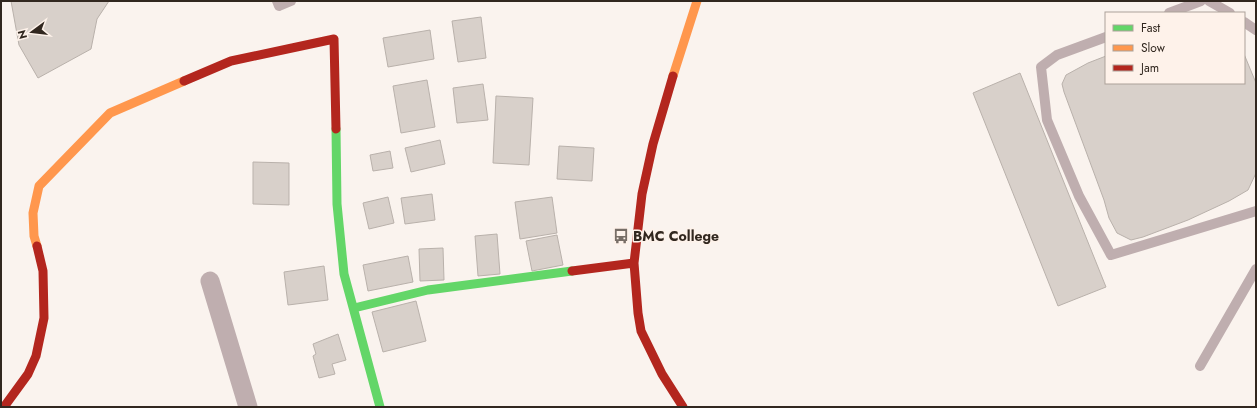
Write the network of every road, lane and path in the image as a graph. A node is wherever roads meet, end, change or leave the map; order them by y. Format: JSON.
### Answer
{"nodes":[{"id":1,"x":277,"y":1,"type":"edge"},
{"id":2,"x":291,"y":1,"type":"edge"},
{"id":3,"x":697,"y":1,"type":"edge"},
{"id":4,"x":1200,"y":1,"type":"edge"},
{"id":5,"x":1209,"y":1,"type":"edge"},
{"id":6,"x":1172,"y":12,"type":"edge"},
{"id":7,"x":1228,"y":12,"type":"edge"},
{"id":8,"x":1245,"y":23,"type":"edge"},
{"id":9,"x":1256,"y":30,"type":"edge"},
{"id":10,"x":1105,"y":37,"type":"edge"},
{"id":11,"x":1256,"y":211,"type":"edge"},
{"id":12,"x":634,"y":263,"type":"junction"},
{"id":13,"x":1256,"y":269,"type":"edge"},
{"id":14,"x":210,"y":281,"type":"dead end"},
{"id":15,"x":354,"y":308,"type":"junction"},
{"id":16,"x":1200,"y":366,"type":"dead end"},
{"id":17,"x":4,"y":407,"type":"edge"},
{"id":18,"x":248,"y":407,"type":"edge"},
{"id":19,"x":380,"y":407,"type":"edge"},
{"id":20,"x":683,"y":407,"type":"edge"}],
"edges":[{"from":1,"to":2,"type":"lane"},
{"from":3,"to":12,"type":"street"},
{"from":4,"to":6,"type":"lane"},
{"from":5,"to":7,"type":"lane"},
{"from":8,"to":9,"type":"lane"},
{"from":10,"to":11,"type":"lane"},
{"from":12,"to":15,"type":"street"},
{"from":12,"to":20,"type":"street"},
{"from":13,"to":16,"type":"lane"},
{"from":14,"to":18,"type":"street"},
{"from":15,"to":17,"type":"street"},
{"from":15,"to":19,"type":"street"}]}
